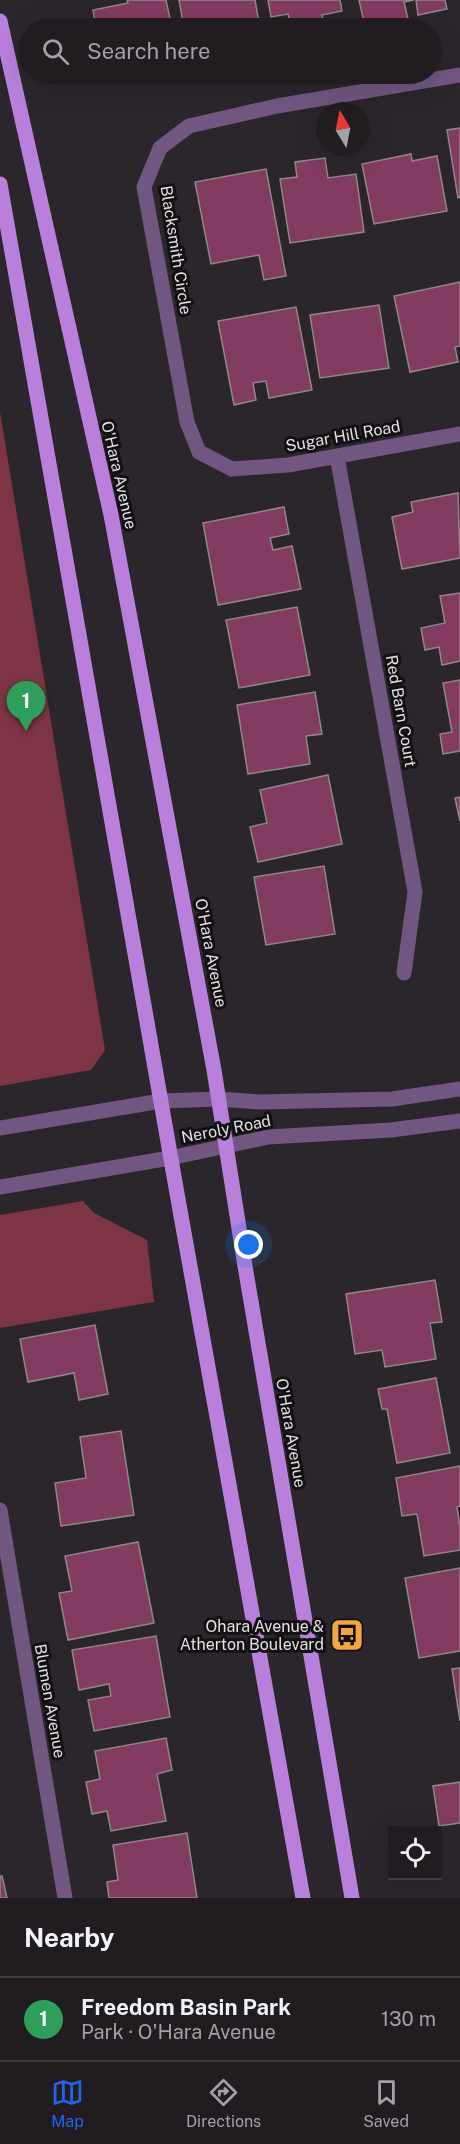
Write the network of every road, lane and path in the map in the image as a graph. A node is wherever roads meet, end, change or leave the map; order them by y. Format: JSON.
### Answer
{"nodes":[{"id":1,"x":0,"y":21,"type":"edge"},
{"id":2,"x":460,"y":75,"type":"edge"},
{"id":3,"x":442,"y":78,"type":"edge"},
{"id":4,"x":407,"y":84,"type":"edge"},
{"id":5,"x":0,"y":184,"type":"edge"},
{"id":6,"x":460,"y":434,"type":"edge"},
{"id":7,"x":337,"y":456,"type":"junction"},
{"id":8,"x":232,"y":469,"type":"joint"},
{"id":9,"x":404,"y":973,"type":"dead end"},
{"id":10,"x":460,"y":1089,"type":"edge"},
{"id":11,"x":218,"y":1099,"type":"junction"},
{"id":12,"x":161,"y":1101,"type":"junction"},
{"id":13,"x":460,"y":1121,"type":"edge"},
{"id":14,"x":0,"y":1128,"type":"edge"},
{"id":15,"x":227,"y":1146,"type":"junction"},
{"id":16,"x":170,"y":1158,"type":"junction"},
{"id":17,"x":0,"y":1187,"type":"edge"},
{"id":18,"x":0,"y":1510,"type":"edge"},
{"id":19,"x":65,"y":1898,"type":"edge"},
{"id":20,"x":303,"y":1898,"type":"edge"},
{"id":21,"x":352,"y":1898,"type":"edge"}],
"edges":[{"from":1,"to":11,"type":"main road","name":"O'Hara Avenue"},
{"from":2,"to":3,"type":"street","name":"Blacksmith Circle"},
{"from":4,"to":8,"type":"street","name":"Blacksmith Circle"},
{"from":5,"to":12,"type":"main road"},
{"from":6,"to":7,"type":"street","name":"Sugar Hill Road"},
{"from":7,"to":8,"type":"street","name":"Sugar Hill Road"},
{"from":7,"to":9,"type":"street","name":"Red Barn Court"},
{"from":10,"to":11,"type":"street","name":"Neroly Road"},
{"from":11,"to":12,"type":"street","name":"Neroly Road"},
{"from":11,"to":15,"type":"main road","name":"O'Hara Avenue"},
{"from":12,"to":14,"type":"street","name":"Neroly Road"},
{"from":12,"to":16,"type":"main road"},
{"from":13,"to":15,"type":"street","name":"Neroly Road"},
{"from":15,"to":16,"type":"street","name":"Neroly Road"},
{"from":15,"to":21,"type":"main road","name":"O'Hara Avenue"},
{"from":16,"to":17,"type":"street","name":"Neroly Road"},
{"from":16,"to":20,"type":"main road"},
{"from":18,"to":19,"type":"street","name":"Blumen Avenue"}]}
